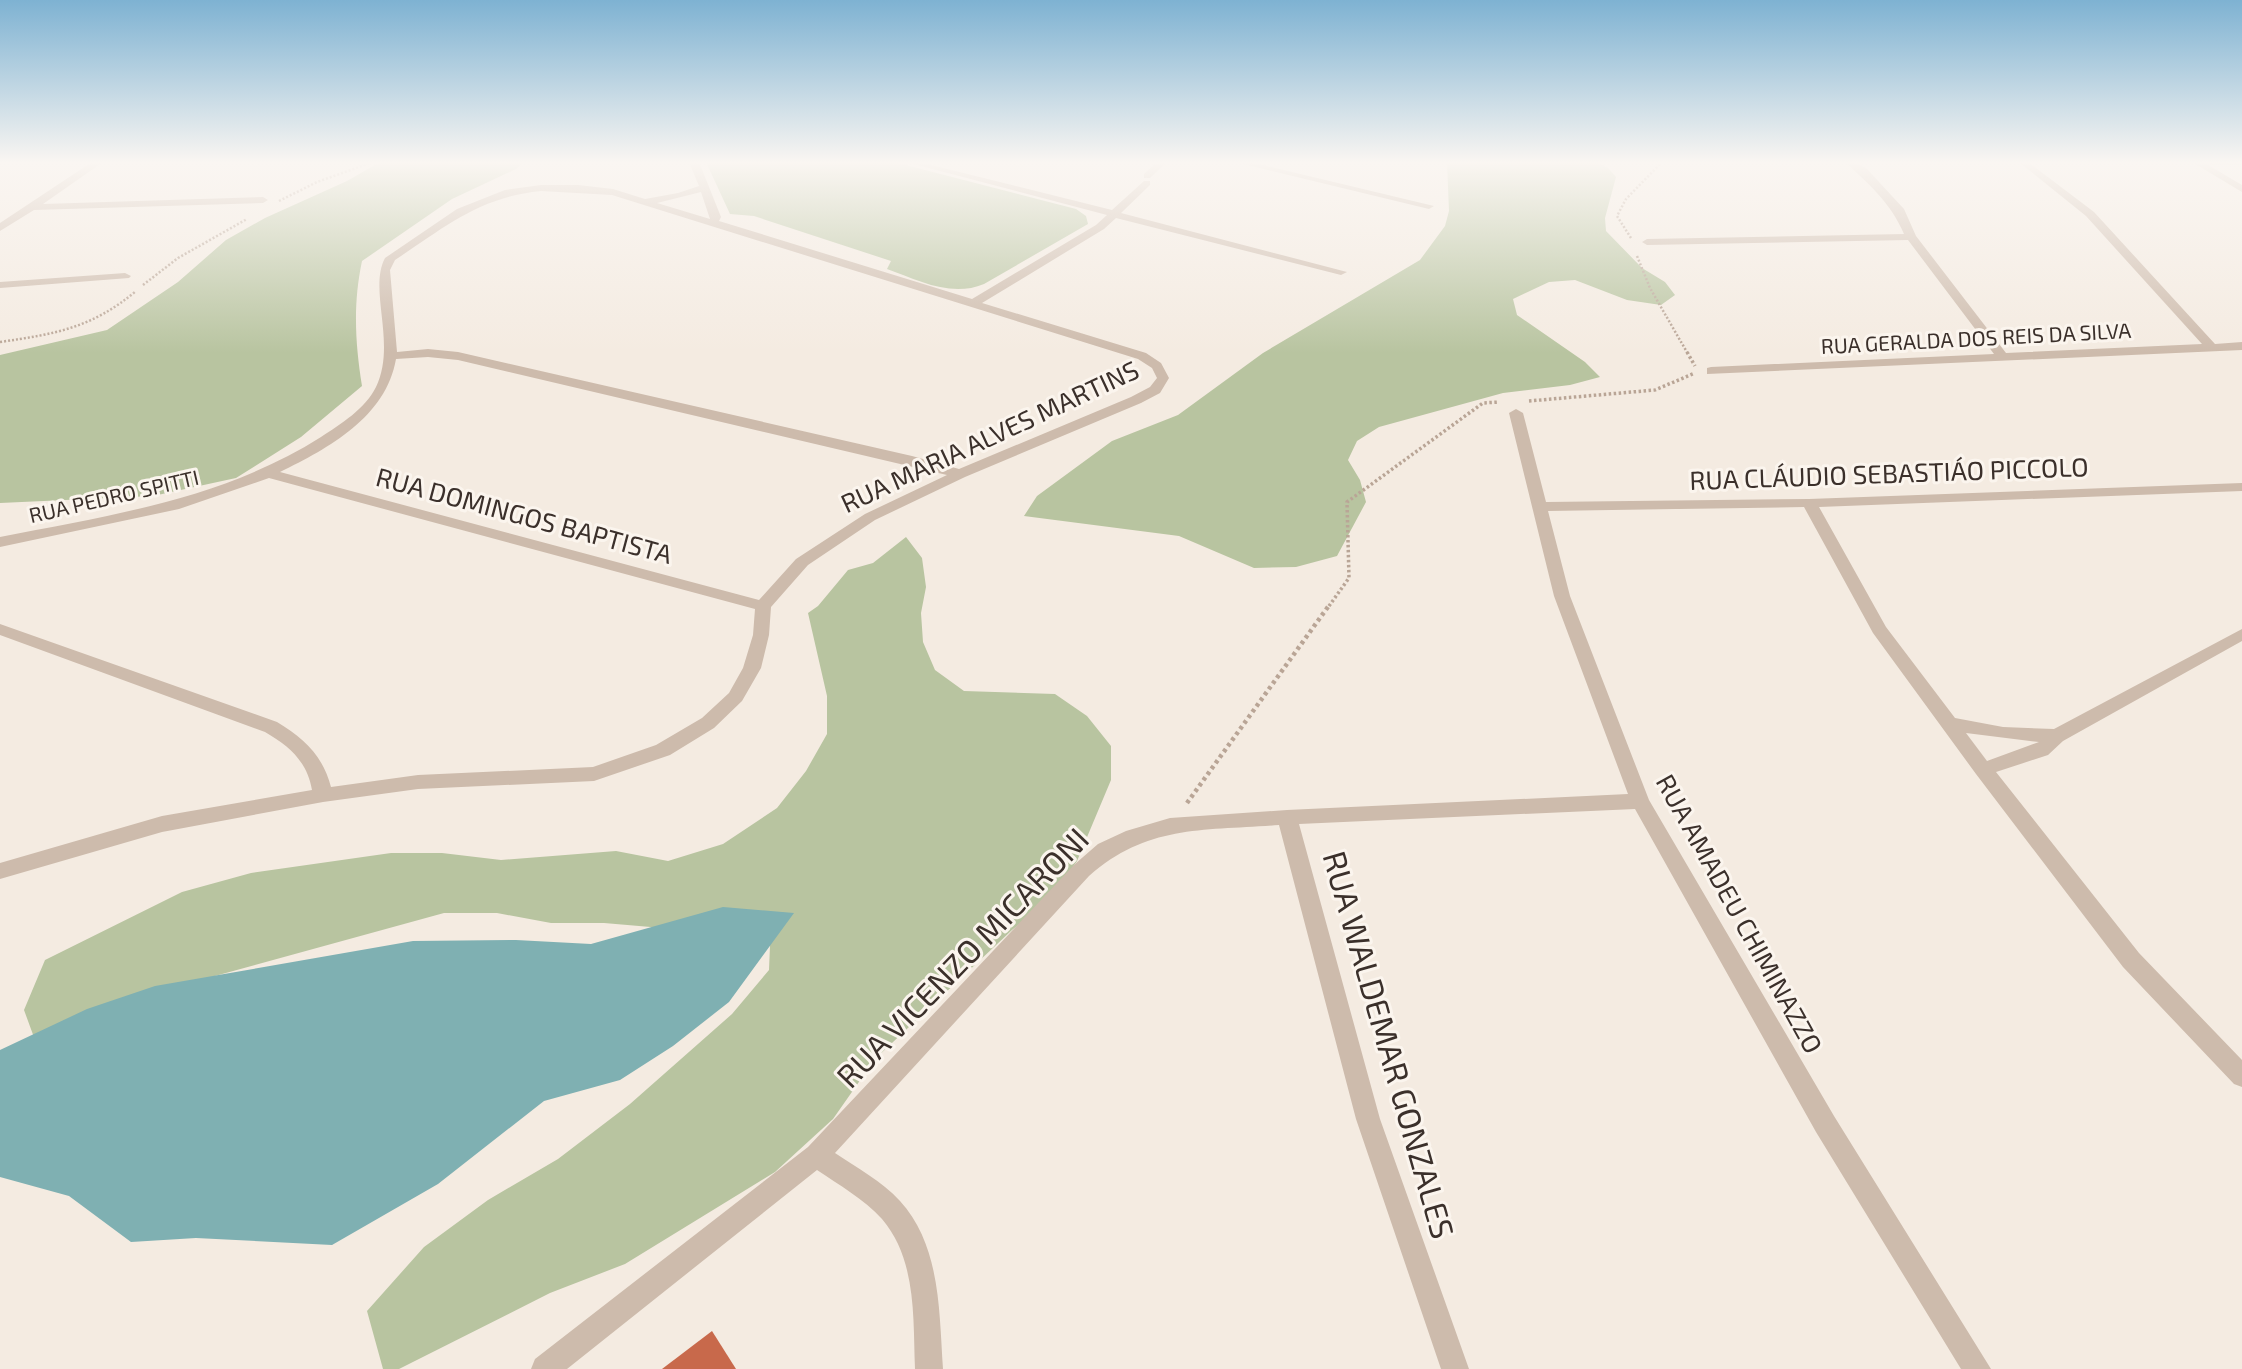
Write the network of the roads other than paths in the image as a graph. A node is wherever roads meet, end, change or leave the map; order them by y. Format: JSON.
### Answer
{"nodes":[{"id":1,"x":439,"y":226,"type":"edge"},
{"id":2,"x":718,"y":226,"type":"edge"},
{"id":3,"x":1098,"y":226,"type":"edge"},
{"id":4,"x":1159,"y":226,"type":"edge"},
{"id":5,"x":1906,"y":226,"type":"edge"},
{"id":6,"x":2101,"y":226,"type":"edge"},
{"id":7,"x":1911,"y":237,"type":"junction"},
{"id":8,"x":1647,"y":242,"type":"dead end"},
{"id":9,"x":1341,"y":272,"type":"dead end"},
{"id":10,"x":125,"y":276,"type":"dead end"},
{"id":11,"x":0,"y":285,"type":"edge"},
{"id":12,"x":974,"y":303,"type":"junction"},
{"id":13,"x":2211,"y":346,"type":"junction"},
{"id":14,"x":2242,"y":346,"type":"edge"},
{"id":15,"x":391,"y":356,"type":"junction"},
{"id":16,"x":2002,"y":356,"type":"junction"},
{"id":17,"x":1712,"y":371,"type":"dead end"},
{"id":18,"x":1516,"y":405,"type":"road end"},
{"id":19,"x":272,"y":474,"type":"junction"},
{"id":20,"x":960,"y":474,"type":"junction"},
{"id":21,"x":2242,"y":487,"type":"edge"},
{"id":22,"x":1809,"y":503,"type":"junction"},
{"id":23,"x":1538,"y":507,"type":"junction"},
{"id":24,"x":0,"y":542,"type":"edge"},
{"id":25,"x":763,"y":606,"type":"junction"},
{"id":26,"x":0,"y":629,"type":"edge"},
{"id":27,"x":2242,"y":634,"type":"edge"},
{"id":28,"x":1950,"y":723,"type":"junction"},
{"id":29,"x":2057,"y":736,"type":"junction"},
{"id":30,"x":1983,"y":769,"type":"junction"},
{"id":31,"x":323,"y":794,"type":"junction"},
{"id":32,"x":1640,"y":801,"type":"junction"},
{"id":33,"x":1287,"y":817,"type":"junction"},
{"id":34,"x":0,"y":871,"type":"edge"},
{"id":35,"x":2242,"y":1076,"type":"edge"},
{"id":36,"x":817,"y":1155,"type":"junction"},
{"id":37,"x":545,"y":1369,"type":"edge"},
{"id":38,"x":929,"y":1369,"type":"edge"},
{"id":39,"x":1455,"y":1369,"type":"edge"},
{"id":40,"x":1977,"y":1369,"type":"edge"}],
"edges":[{"from":1,"to":15,"type":"street","name":"RUA PEDRO SPITTI"},
{"from":2,"to":12,"type":"street","name":"RUA PEDRO SPITTI"},
{"from":3,"to":12,"type":"street"},
{"from":4,"to":9,"type":"street"},
{"from":5,"to":7,"type":"street"},
{"from":6,"to":13,"type":"street"},
{"from":7,"to":8,"type":"street"},
{"from":7,"to":16,"type":"street"},
{"from":10,"to":11,"type":"street"},
{"from":12,"to":20,"type":"street","name":"RUA MARIA ALVES MARTINS"},
{"from":13,"to":14,"type":"street","name":"RUA GERALDA DOS REIS DA SILVA"},
{"from":13,"to":16,"type":"street","name":"RUA GERALDA DOS REIS DA SILVA"},
{"from":15,"to":19,"type":"street","name":"RUA PEDRO SPITTI"},
{"from":15,"to":20,"type":"street"},
{"from":16,"to":17,"type":"street","name":"RUA GERALDA DOS REIS DA SILVA"},
{"from":18,"to":23,"type":"street","name":"RUA AMADEU CHIMINAZZO"},
{"from":19,"to":24,"type":"street","name":"RUA PEDRO SPITTI"},
{"from":19,"to":25,"type":"street","name":"RUA DOMINGOS BAPTISTA"},
{"from":20,"to":25,"type":"street","name":"RUA MARIA ALVES MARTINS"},
{"from":21,"to":22,"type":"street","name":"RUA CLÁUDIO SEBASTIÁO PICCOLO"},
{"from":22,"to":23,"type":"street","name":"RUA CLÁUDIO SEBASTIÁO PICCOLO"},
{"from":22,"to":28,"type":"street"},
{"from":23,"to":32,"type":"street","name":"RUA AMADEU CHIMINAZZO"},
{"from":25,"to":31,"type":"street"},
{"from":26,"to":31,"type":"street"},
{"from":27,"to":29,"type":"street"},
{"from":28,"to":29,"type":"street"},
{"from":28,"to":30,"type":"street"},
{"from":29,"to":30,"type":"street"},
{"from":30,"to":35,"type":"street"},
{"from":31,"to":34,"type":"street"},
{"from":32,"to":33,"type":"street","name":"RUA VICENZO MICARONI"},
{"from":32,"to":40,"type":"street","name":"RUA AMADEU CHIMINAZZO"},
{"from":33,"to":36,"type":"street","name":"RUA VICENZO MICARONI"},
{"from":33,"to":39,"type":"street","name":"RUA WALDEMAR GONZALES"},
{"from":36,"to":37,"type":"street","name":"RUA VICENZO MICARONI"},
{"from":36,"to":38,"type":"street"}]}
